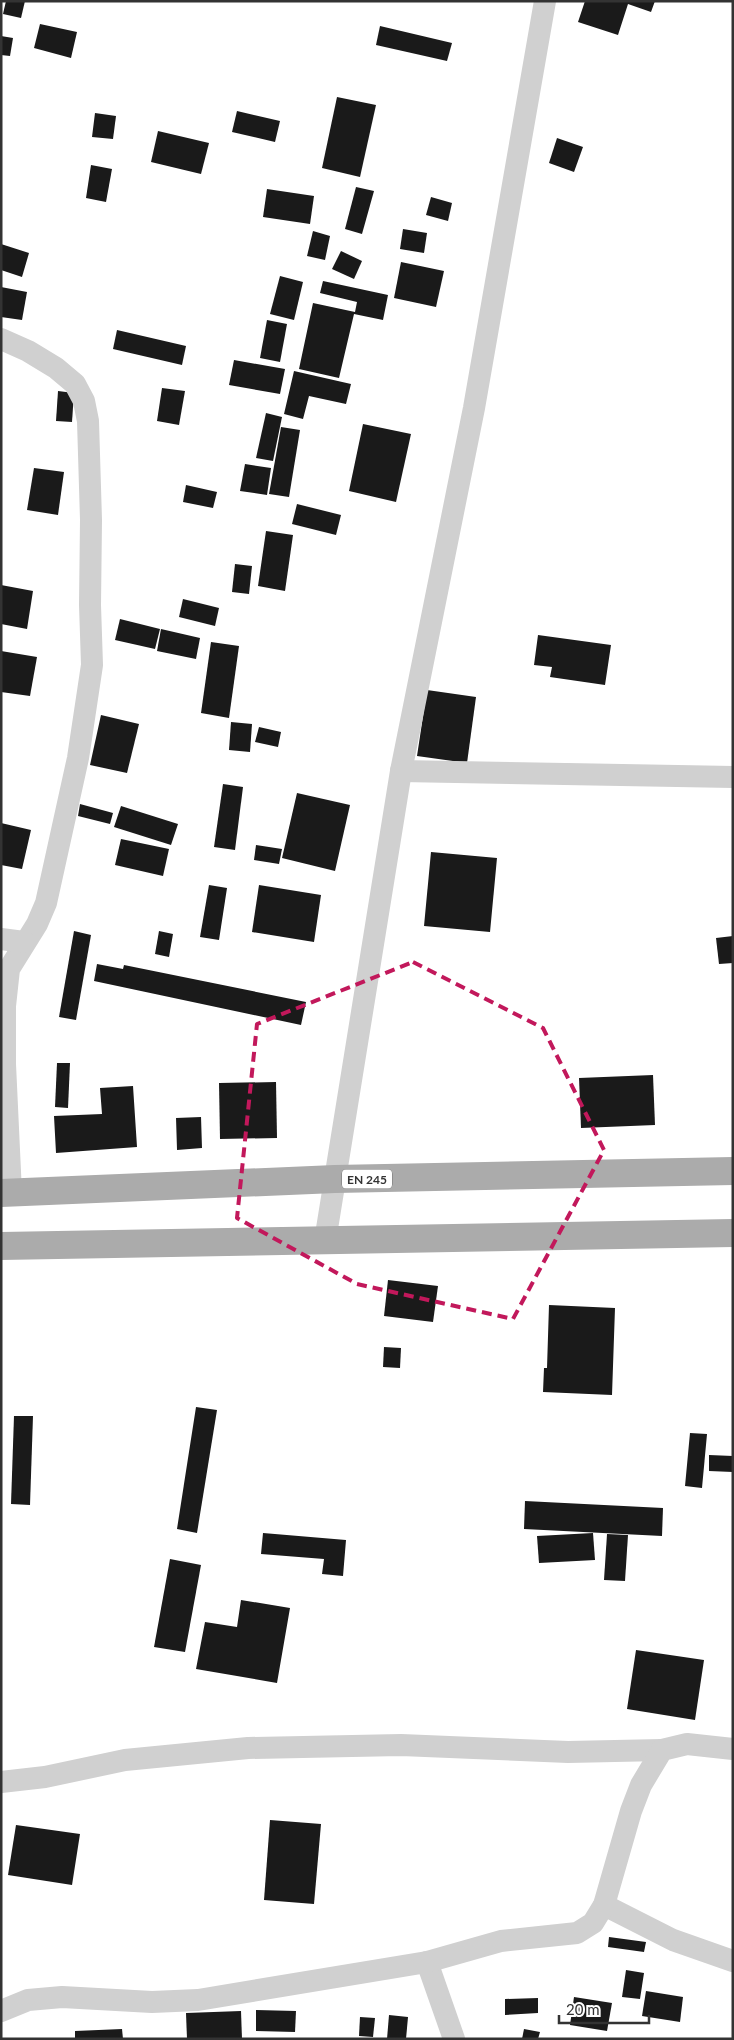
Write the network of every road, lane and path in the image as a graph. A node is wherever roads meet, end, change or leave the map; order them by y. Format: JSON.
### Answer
{"nodes":[{"id":1,"x":545,"y":1,"type":"edge"},
{"id":2,"x":1,"y":339,"type":"edge"},
{"id":3,"x":402,"y":771,"type":"junction"},
{"id":4,"x":733,"y":777,"type":"edge"},
{"id":5,"x":1,"y":939,"type":"edge"},
{"id":6,"x":24,"y":942,"type":"junction"},
{"id":7,"x":733,"y":1171,"type":"edge"},
{"id":8,"x":335,"y":1179,"type":"junction"},
{"id":9,"x":6,"y":1193,"type":"edge"},
{"id":10,"x":733,"y":1233,"type":"edge"},
{"id":11,"x":325,"y":1241,"type":"junction"},
{"id":12,"x":1,"y":1246,"type":"edge"},
{"id":13,"x":733,"y":1749,"type":"edge"},
{"id":14,"x":662,"y":1750,"type":"junction"},
{"id":15,"x":1,"y":1782,"type":"edge"},
{"id":16,"x":604,"y":1905,"type":"junction"},
{"id":17,"x":733,"y":1961,"type":"edge"},
{"id":18,"x":426,"y":1962,"type":"junction"},
{"id":19,"x":1,"y":2011,"type":"edge"},
{"id":20,"x":454,"y":2039,"type":"edge"}],
"edges":[{"from":1,"to":3,"type":"street"},
{"from":2,"to":6,"type":"street"},
{"from":3,"to":4,"type":"street"},
{"from":3,"to":8,"type":"street"},
{"from":5,"to":6,"type":"street"},
{"from":6,"to":9,"type":"street"},
{"from":7,"to":8,"type":"main road","number":"EN 245"},
{"from":8,"to":9,"type":"main road","number":"EN 245"},
{"from":8,"to":11,"type":"street"},
{"from":10,"to":11,"type":"main road"},
{"from":11,"to":12,"type":"main road"},
{"from":13,"to":14,"type":"street"},
{"from":14,"to":15,"type":"street"},
{"from":14,"to":16,"type":"street"},
{"from":16,"to":17,"type":"street"},
{"from":16,"to":18,"type":"street"},
{"from":18,"to":19,"type":"street"},
{"from":18,"to":20,"type":"street"}]}
